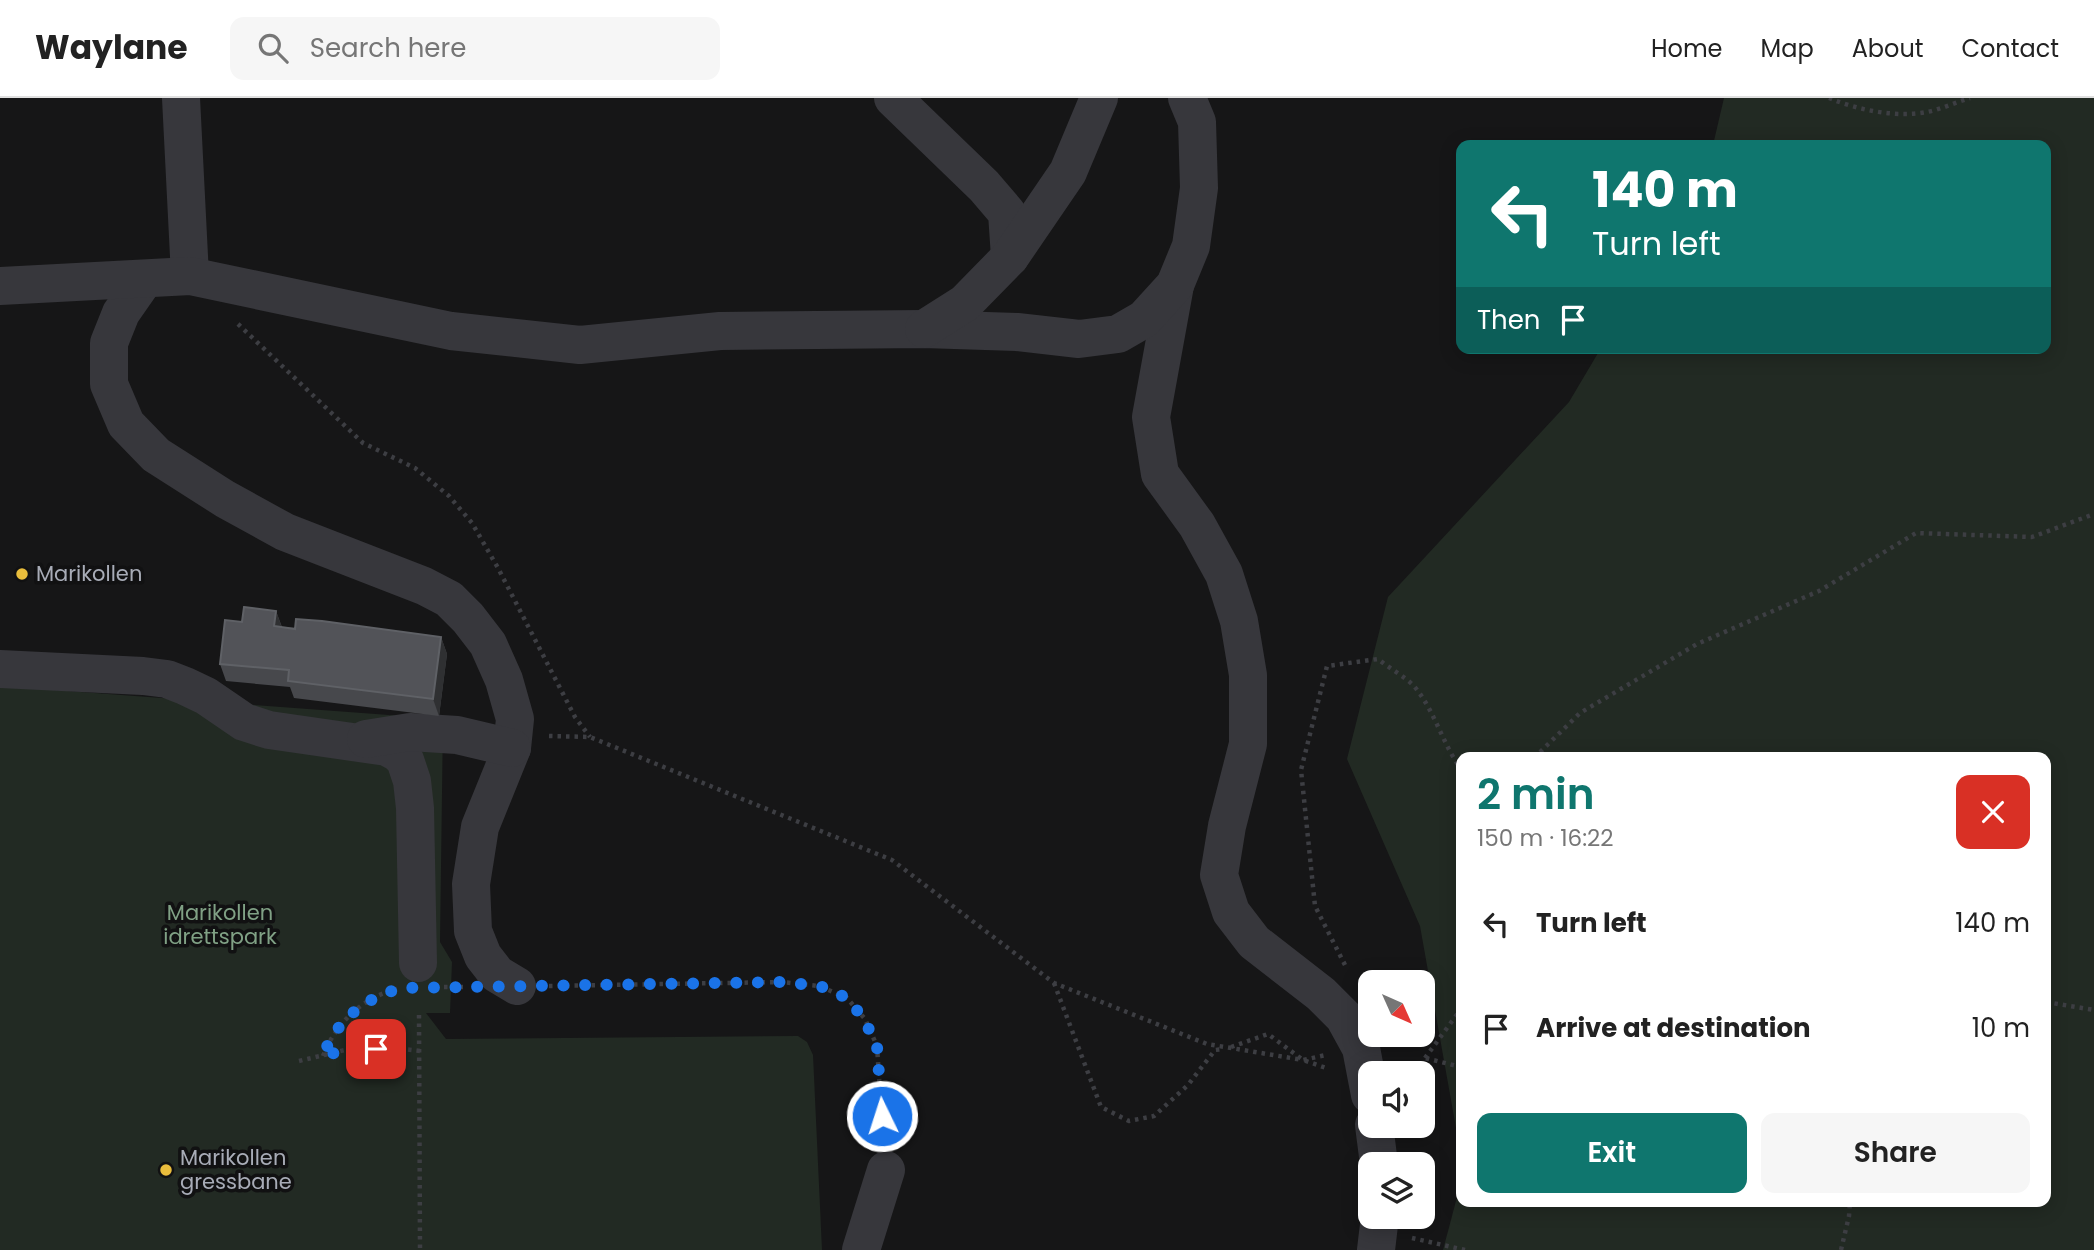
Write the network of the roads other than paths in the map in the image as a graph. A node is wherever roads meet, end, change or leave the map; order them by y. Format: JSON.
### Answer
{"nodes":[{"id":1,"x":181,"y":98,"type":"edge"},
{"id":2,"x":893,"y":98,"type":"edge"},
{"id":3,"x":1099,"y":98,"type":"edge"},
{"id":4,"x":1187,"y":98,"type":"edge"},
{"id":5,"x":1010,"y":257,"type":"junction"},
{"id":6,"x":190,"y":276,"type":"junction"},
{"id":7,"x":144,"y":281,"type":"junction"},
{"id":8,"x":1175,"y":285,"type":"junction"},
{"id":9,"x":0,"y":286,"type":"edge"},
{"id":10,"x":923,"y":329,"type":"junction"},
{"id":11,"x":0,"y":669,"type":"edge"},
{"id":12,"x":347,"y":741,"type":"junction"},
{"id":13,"x":512,"y":748,"type":"junction"},
{"id":14,"x":421,"y":979,"type":"road end"},
{"id":15,"x":517,"y":986,"type":"road end"},
{"id":16,"x":1363,"y":1061,"type":"edge"},
{"id":17,"x":886,"y":1170,"type":"road end"},
{"id":18,"x":861,"y":1250,"type":"edge"}],
"edges":[{"from":1,"to":6,"type":"lane"},
{"from":2,"to":5,"type":"lane"},
{"from":3,"to":5,"type":"lane"},
{"from":4,"to":8,"type":"lane"},
{"from":5,"to":10,"type":"lane"},
{"from":6,"to":7,"type":"lane"},
{"from":6,"to":10,"type":"lane"},
{"from":7,"to":9,"type":"lane"},
{"from":7,"to":13,"type":"lane"},
{"from":8,"to":10,"type":"lane"},
{"from":8,"to":16,"type":"lane"},
{"from":11,"to":12,"type":"lane"},
{"from":12,"to":13,"type":"lane"},
{"from":12,"to":14,"type":"lane"},
{"from":13,"to":15,"type":"lane"},
{"from":17,"to":18,"type":"lane"}]}
